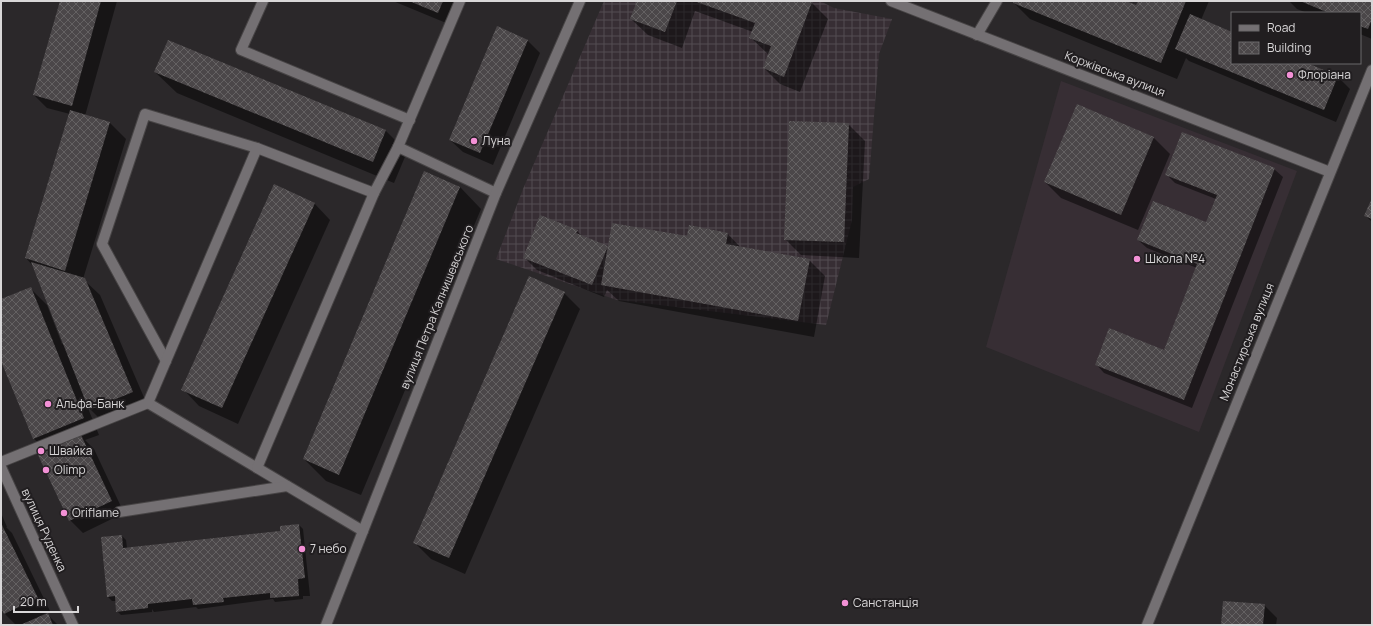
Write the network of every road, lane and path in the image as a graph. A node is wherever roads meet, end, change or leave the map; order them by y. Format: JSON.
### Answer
{"nodes":[{"id":1,"x":263,"y":1,"type":"edge"},
{"id":2,"x":460,"y":1,"type":"edge"},
{"id":3,"x":580,"y":1,"type":"edge"},
{"id":4,"x":891,"y":1,"type":"edge"},
{"id":5,"x":997,"y":1,"type":"edge"},
{"id":6,"x":977,"y":34,"type":"junction"},
{"id":7,"x":1372,"y":70,"type":"edge"},
{"id":8,"x":410,"y":120,"type":"junction"},
{"id":9,"x":257,"y":148,"type":"junction"},
{"id":10,"x":398,"y":148,"type":"junction"},
{"id":11,"x":1330,"y":172,"type":"junction"},
{"id":12,"x":374,"y":193,"type":"junction"},
{"id":13,"x":496,"y":193,"type":"junction"},
{"id":14,"x":166,"y":361,"type":"junction"},
{"id":15,"x":148,"y":403,"type":"junction"},
{"id":16,"x":1,"y":462,"type":"edge"},
{"id":17,"x":1,"y":467,"type":"edge"},
{"id":18,"x":257,"y":468,"type":"junction"},
{"id":19,"x":287,"y":486,"type":"junction"},
{"id":20,"x":119,"y":512,"type":"dead end"},
{"id":21,"x":363,"y":531,"type":"junction"},
{"id":22,"x":73,"y":625,"type":"edge"},
{"id":23,"x":326,"y":625,"type":"edge"},
{"id":24,"x":1147,"y":625,"type":"edge"}],
"edges":[{"from":1,"to":8,"type":"street"},
{"from":2,"to":8,"type":"street"},
{"from":3,"to":13,"type":"street","name":"вулиця Петра Калнишевського"},
{"from":4,"to":6,"type":"street","name":"Коржівська вулиця"},
{"from":5,"to":6,"type":"street"},
{"from":6,"to":11,"type":"street","name":"Коржівська вулиця"},
{"from":7,"to":11,"type":"street","name":"Монастирська вулиця"},
{"from":8,"to":10,"type":"street"},
{"from":9,"to":12,"type":"street"},
{"from":9,"to":14,"type":"street"},
{"from":9,"to":14,"type":"street"},
{"from":10,"to":12,"type":"street"},
{"from":10,"to":13,"type":"street"},
{"from":11,"to":24,"type":"street","name":"Монастирська вулиця"},
{"from":12,"to":18,"type":"street"},
{"from":13,"to":21,"type":"street","name":"вулиця Петра Калнишевського"},
{"from":14,"to":15,"type":"street"},
{"from":15,"to":16,"type":"street"},
{"from":15,"to":18,"type":"street"},
{"from":17,"to":22,"type":"street","name":"вулиця Руденка"},
{"from":18,"to":19,"type":"street"},
{"from":19,"to":20,"type":"street"},
{"from":19,"to":21,"type":"street"},
{"from":21,"to":23,"type":"street","name":"вулиця Петра Калнишевського"}]}
